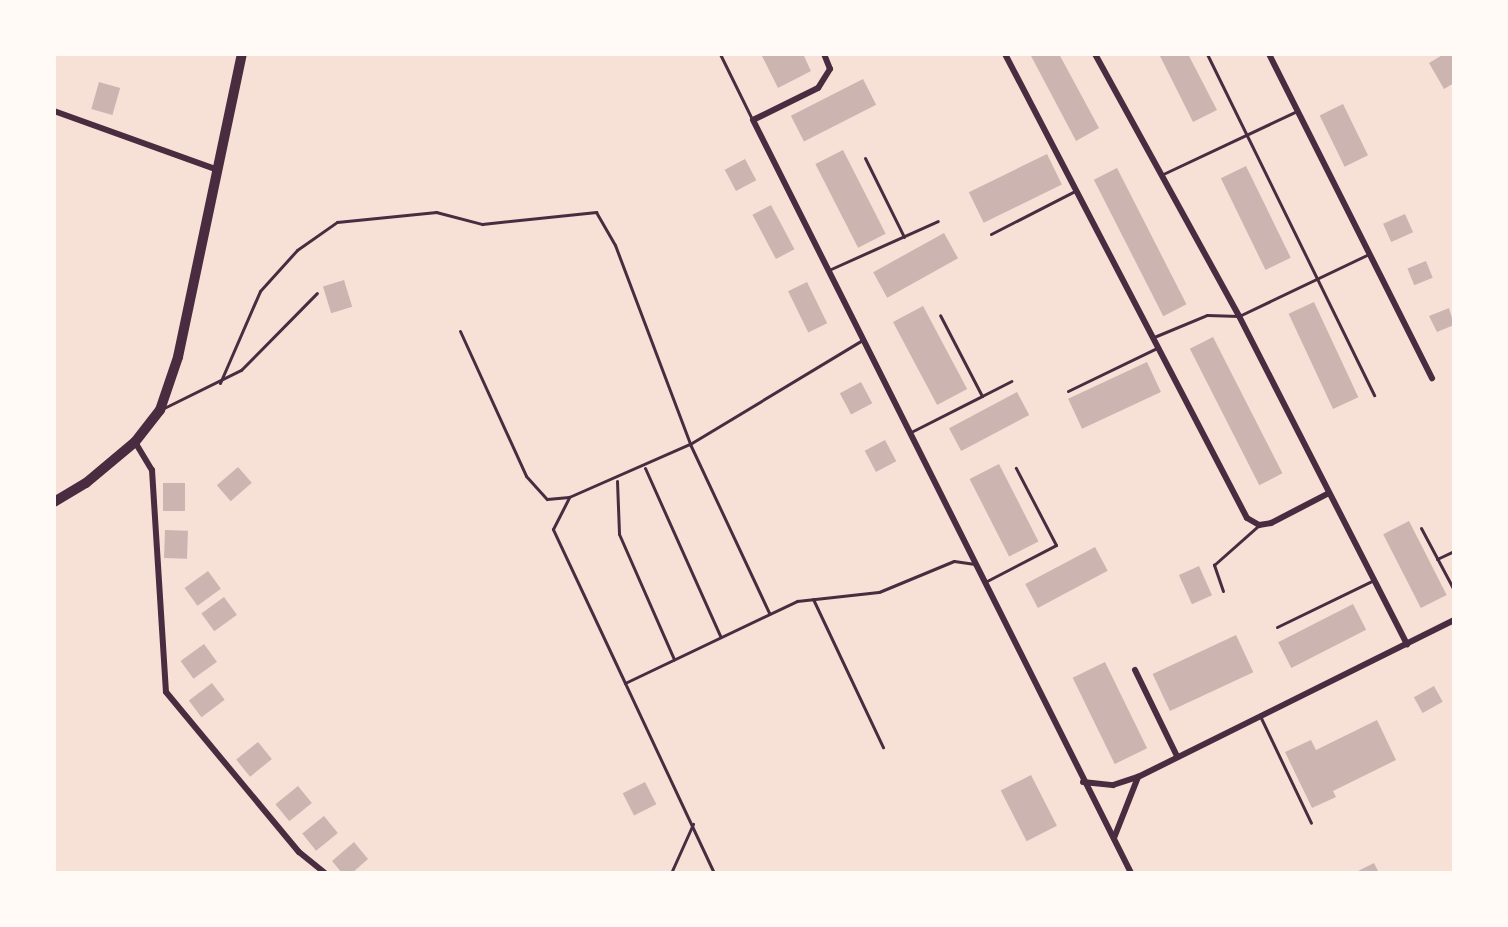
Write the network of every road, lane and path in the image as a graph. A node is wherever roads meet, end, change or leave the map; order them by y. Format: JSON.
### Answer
{"nodes":[{"id":1,"x":242,"y":54,"type":"edge"},
{"id":2,"x":720,"y":54,"type":"edge"},
{"id":3,"x":824,"y":54,"type":"edge"},
{"id":4,"x":1005,"y":54,"type":"edge"},
{"id":5,"x":1095,"y":54,"type":"edge"},
{"id":6,"x":1207,"y":54,"type":"edge"},
{"id":7,"x":1269,"y":54,"type":"edge"},
{"id":8,"x":54,"y":111,"type":"edge"},
{"id":9,"x":1297,"y":111,"type":"junction"},
{"id":10,"x":753,"y":120,"type":"junction"},
{"id":11,"x":1243,"y":132,"type":"junction"},
{"id":12,"x":866,"y":158,"type":"dead end"},
{"id":13,"x":215,"y":169,"type":"junction"},
{"id":14,"x":1159,"y":176,"type":"junction"},
{"id":15,"x":1077,"y":191,"type":"junction"},
{"id":16,"x":938,"y":220,"type":"dead end"},
{"id":17,"x":991,"y":234,"type":"dead end"},
{"id":18,"x":904,"y":237,"type":"junction"},
{"id":19,"x":1369,"y":254,"type":"junction"},
{"id":20,"x":831,"y":269,"type":"junction"},
{"id":21,"x":1316,"y":281,"type":"junction"},
{"id":22,"x":317,"y":292,"type":"dead end"},
{"id":23,"x":940,"y":315,"type":"dead end"},
{"id":24,"x":1239,"y":315,"type":"junction"},
{"id":25,"x":460,"y":331,"type":"dead end"},
{"id":26,"x":1154,"y":337,"type":"junction"},
{"id":27,"x":865,"y":338,"type":"junction"},
{"id":28,"x":1159,"y":347,"type":"junction"},
{"id":29,"x":1432,"y":378,"type":"dead end"},
{"id":30,"x":1011,"y":381,"type":"dead end"},
{"id":31,"x":220,"y":382,"type":"junction"},
{"id":32,"x":1068,"y":391,"type":"dead end"},
{"id":33,"x":1374,"y":395,"type":"dead end"},
{"id":34,"x":982,"y":396,"type":"junction"},
{"id":35,"x":160,"y":410,"type":"junction"},
{"id":36,"x":911,"y":432,"type":"junction"},
{"id":37,"x":135,"y":442,"type":"junction"},
{"id":38,"x":690,"y":444,"type":"junction"},
{"id":39,"x":645,"y":468,"type":"junction"},
{"id":40,"x":1016,"y":468,"type":"dead end"},
{"id":41,"x":617,"y":480,"type":"junction"},
{"id":42,"x":1329,"y":493,"type":"junction"},
{"id":43,"x":570,"y":497,"type":"junction"},
{"id":44,"x":54,"y":502,"type":"edge"},
{"id":45,"x":1259,"y":525,"type":"junction"},
{"id":46,"x":1421,"y":528,"type":"dead end"},
{"id":47,"x":1454,"y":551,"type":"edge"},
{"id":48,"x":1437,"y":559,"type":"junction"},
{"id":49,"x":977,"y":565,"type":"junction"},
{"id":50,"x":1374,"y":580,"type":"junction"},
{"id":51,"x":986,"y":582,"type":"junction"},
{"id":52,"x":1454,"y":590,"type":"edge"},
{"id":53,"x":1223,"y":591,"type":"dead end"},
{"id":54,"x":813,"y":598,"type":"junction"},
{"id":55,"x":769,"y":613,"type":"junction"},
{"id":56,"x":1453,"y":623,"type":"edge"},
{"id":57,"x":1277,"y":627,"type":"dead end"},
{"id":58,"x":720,"y":636,"type":"junction"},
{"id":59,"x":1407,"y":645,"type":"junction"},
{"id":60,"x":674,"y":659,"type":"junction"},
{"id":61,"x":1135,"y":670,"type":"dead end"},
{"id":62,"x":625,"y":683,"type":"junction"},
{"id":63,"x":1260,"y":716,"type":"junction"},
{"id":64,"x":883,"y":747,"type":"dead end"},
{"id":65,"x":1177,"y":756,"type":"junction"},
{"id":66,"x":1138,"y":777,"type":"junction"},
{"id":67,"x":1083,"y":782,"type":"junction"},
{"id":68,"x":1311,"y":823,"type":"dead end"},
{"id":69,"x":693,"y":824,"type":"junction"},
{"id":70,"x":1114,"y":838,"type":"junction"},
{"id":71,"x":325,"y":873,"type":"edge"},
{"id":72,"x":671,"y":873,"type":"edge"},
{"id":73,"x":714,"y":873,"type":"edge"},
{"id":74,"x":1131,"y":873,"type":"edge"}],
"edges":[{"from":1,"to":13,"type":"main road"},
{"from":2,"to":10,"type":"lane"},
{"from":3,"to":10,"type":"street"},
{"from":4,"to":15,"type":"street"},
{"from":5,"to":14,"type":"street"},
{"from":6,"to":11,"type":"lane"},
{"from":7,"to":9,"type":"street"},
{"from":8,"to":13,"type":"street"},
{"from":9,"to":11,"type":"lane"},
{"from":9,"to":19,"type":"street"},
{"from":10,"to":20,"type":"street"},
{"from":11,"to":14,"type":"lane"},
{"from":11,"to":21,"type":"lane"},
{"from":12,"to":18,"type":"lane"},
{"from":13,"to":35,"type":"main road"},
{"from":14,"to":24,"type":"street"},
{"from":15,"to":17,"type":"lane"},
{"from":15,"to":26,"type":"street"},
{"from":16,"to":18,"type":"lane"},
{"from":18,"to":20,"type":"lane"},
{"from":19,"to":21,"type":"lane"},
{"from":19,"to":29,"type":"street"},
{"from":20,"to":27,"type":"street"},
{"from":21,"to":24,"type":"lane"},
{"from":21,"to":33,"type":"lane"},
{"from":22,"to":31,"type":"lane"},
{"from":23,"to":34,"type":"lane"},
{"from":24,"to":26,"type":"lane"},
{"from":24,"to":42,"type":"street"},
{"from":25,"to":43,"type":"lane"},
{"from":26,"to":28,"type":"street"},
{"from":27,"to":36,"type":"street"},
{"from":27,"to":38,"type":"lane"},
{"from":28,"to":32,"type":"lane"},
{"from":28,"to":45,"type":"street"},
{"from":30,"to":34,"type":"lane"},
{"from":31,"to":35,"type":"lane"},
{"from":31,"to":38,"type":"lane"},
{"from":34,"to":36,"type":"lane"},
{"from":35,"to":37,"type":"main road"},
{"from":36,"to":49,"type":"street"},
{"from":37,"to":44,"type":"main road"},
{"from":37,"to":71,"type":"street"},
{"from":38,"to":39,"type":"lane"},
{"from":38,"to":55,"type":"lane"},
{"from":39,"to":41,"type":"lane"},
{"from":39,"to":58,"type":"lane"},
{"from":40,"to":51,"type":"lane"},
{"from":41,"to":43,"type":"lane"},
{"from":41,"to":60,"type":"lane"},
{"from":42,"to":45,"type":"street"},
{"from":42,"to":50,"type":"street"},
{"from":43,"to":62,"type":"lane"},
{"from":45,"to":53,"type":"lane"},
{"from":46,"to":48,"type":"lane"},
{"from":47,"to":48,"type":"lane"},
{"from":48,"to":52,"type":"lane"},
{"from":49,"to":51,"type":"street"},
{"from":49,"to":54,"type":"lane"},
{"from":50,"to":57,"type":"lane"},
{"from":50,"to":59,"type":"street"},
{"from":51,"to":67,"type":"street"},
{"from":54,"to":55,"type":"lane"},
{"from":54,"to":64,"type":"lane"},
{"from":55,"to":58,"type":"lane"},
{"from":56,"to":59,"type":"street"},
{"from":58,"to":60,"type":"lane"},
{"from":59,"to":63,"type":"street"},
{"from":60,"to":62,"type":"lane"},
{"from":61,"to":65,"type":"street"},
{"from":62,"to":69,"type":"lane"},
{"from":63,"to":65,"type":"street"},
{"from":63,"to":68,"type":"lane"},
{"from":65,"to":66,"type":"street"},
{"from":66,"to":67,"type":"street"},
{"from":66,"to":70,"type":"street"},
{"from":67,"to":70,"type":"street"},
{"from":69,"to":72,"type":"lane"},
{"from":69,"to":73,"type":"lane"},
{"from":70,"to":74,"type":"street"}]}
